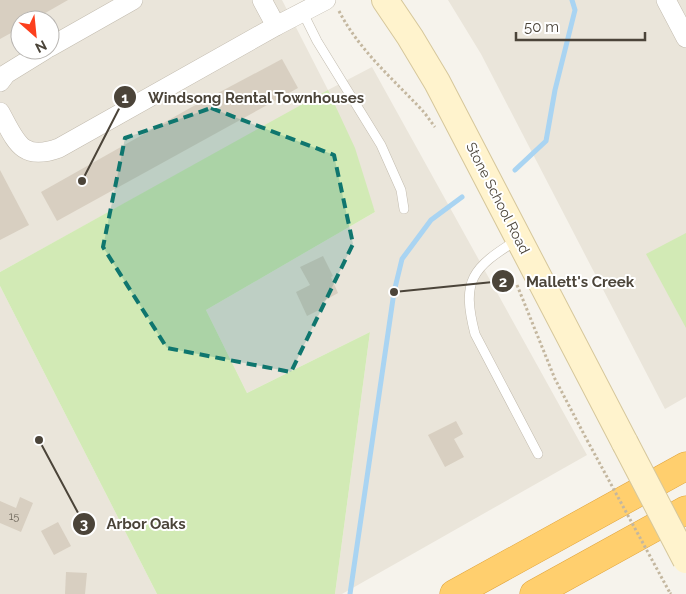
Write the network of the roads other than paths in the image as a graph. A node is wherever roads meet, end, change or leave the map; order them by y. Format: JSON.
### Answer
{"nodes":[{"id":1,"x":133,"y":0,"type":"edge"},
{"id":2,"x":262,"y":0,"type":"edge"},
{"id":3,"x":385,"y":0,"type":"edge"},
{"id":4,"x":666,"y":0,"type":"edge"},
{"id":5,"x":332,"y":3,"type":"edge"},
{"id":6,"x":304,"y":13,"type":"junction"},
{"id":7,"x":276,"y":26,"type":"junction"},
{"id":8,"x":686,"y":38,"type":"edge"},
{"id":9,"x":60,"y":41,"type":"edge"},
{"id":10,"x":29,"y":60,"type":"edge"},
{"id":11,"x":0,"y":82,"type":"edge"},
{"id":12,"x":0,"y":112,"type":"edge"},
{"id":13,"x":404,"y":209,"type":"dead end"},
{"id":14,"x":518,"y":239,"type":"junction"},
{"id":15,"x":538,"y":454,"type":"dead end"},
{"id":16,"x":686,"y":466,"type":"edge"},
{"id":17,"x":686,"y":510,"type":"edge"},
{"id":18,"x":686,"y":560,"type":"edge"},
{"id":19,"x":454,"y":594,"type":"edge"},
{"id":20,"x":534,"y":594,"type":"edge"}],
"edges":[{"from":1,"to":9,"type":"street"},
{"from":2,"to":7,"type":"street"},
{"from":3,"to":14,"type":"main road","name":"Stone School Road"},
{"from":4,"to":8,"type":"street"},
{"from":5,"to":6,"type":"street"},
{"from":6,"to":7,"type":"street"},
{"from":6,"to":13,"type":"lane"},
{"from":7,"to":12,"type":"street"},
{"from":10,"to":11,"type":"street"},
{"from":14,"to":15,"type":"lane"},
{"from":14,"to":18,"type":"main road","name":"Stone School Road","bridge":true},
{"from":16,"to":19,"type":"highway"},
{"from":17,"to":20,"type":"highway"}]}
